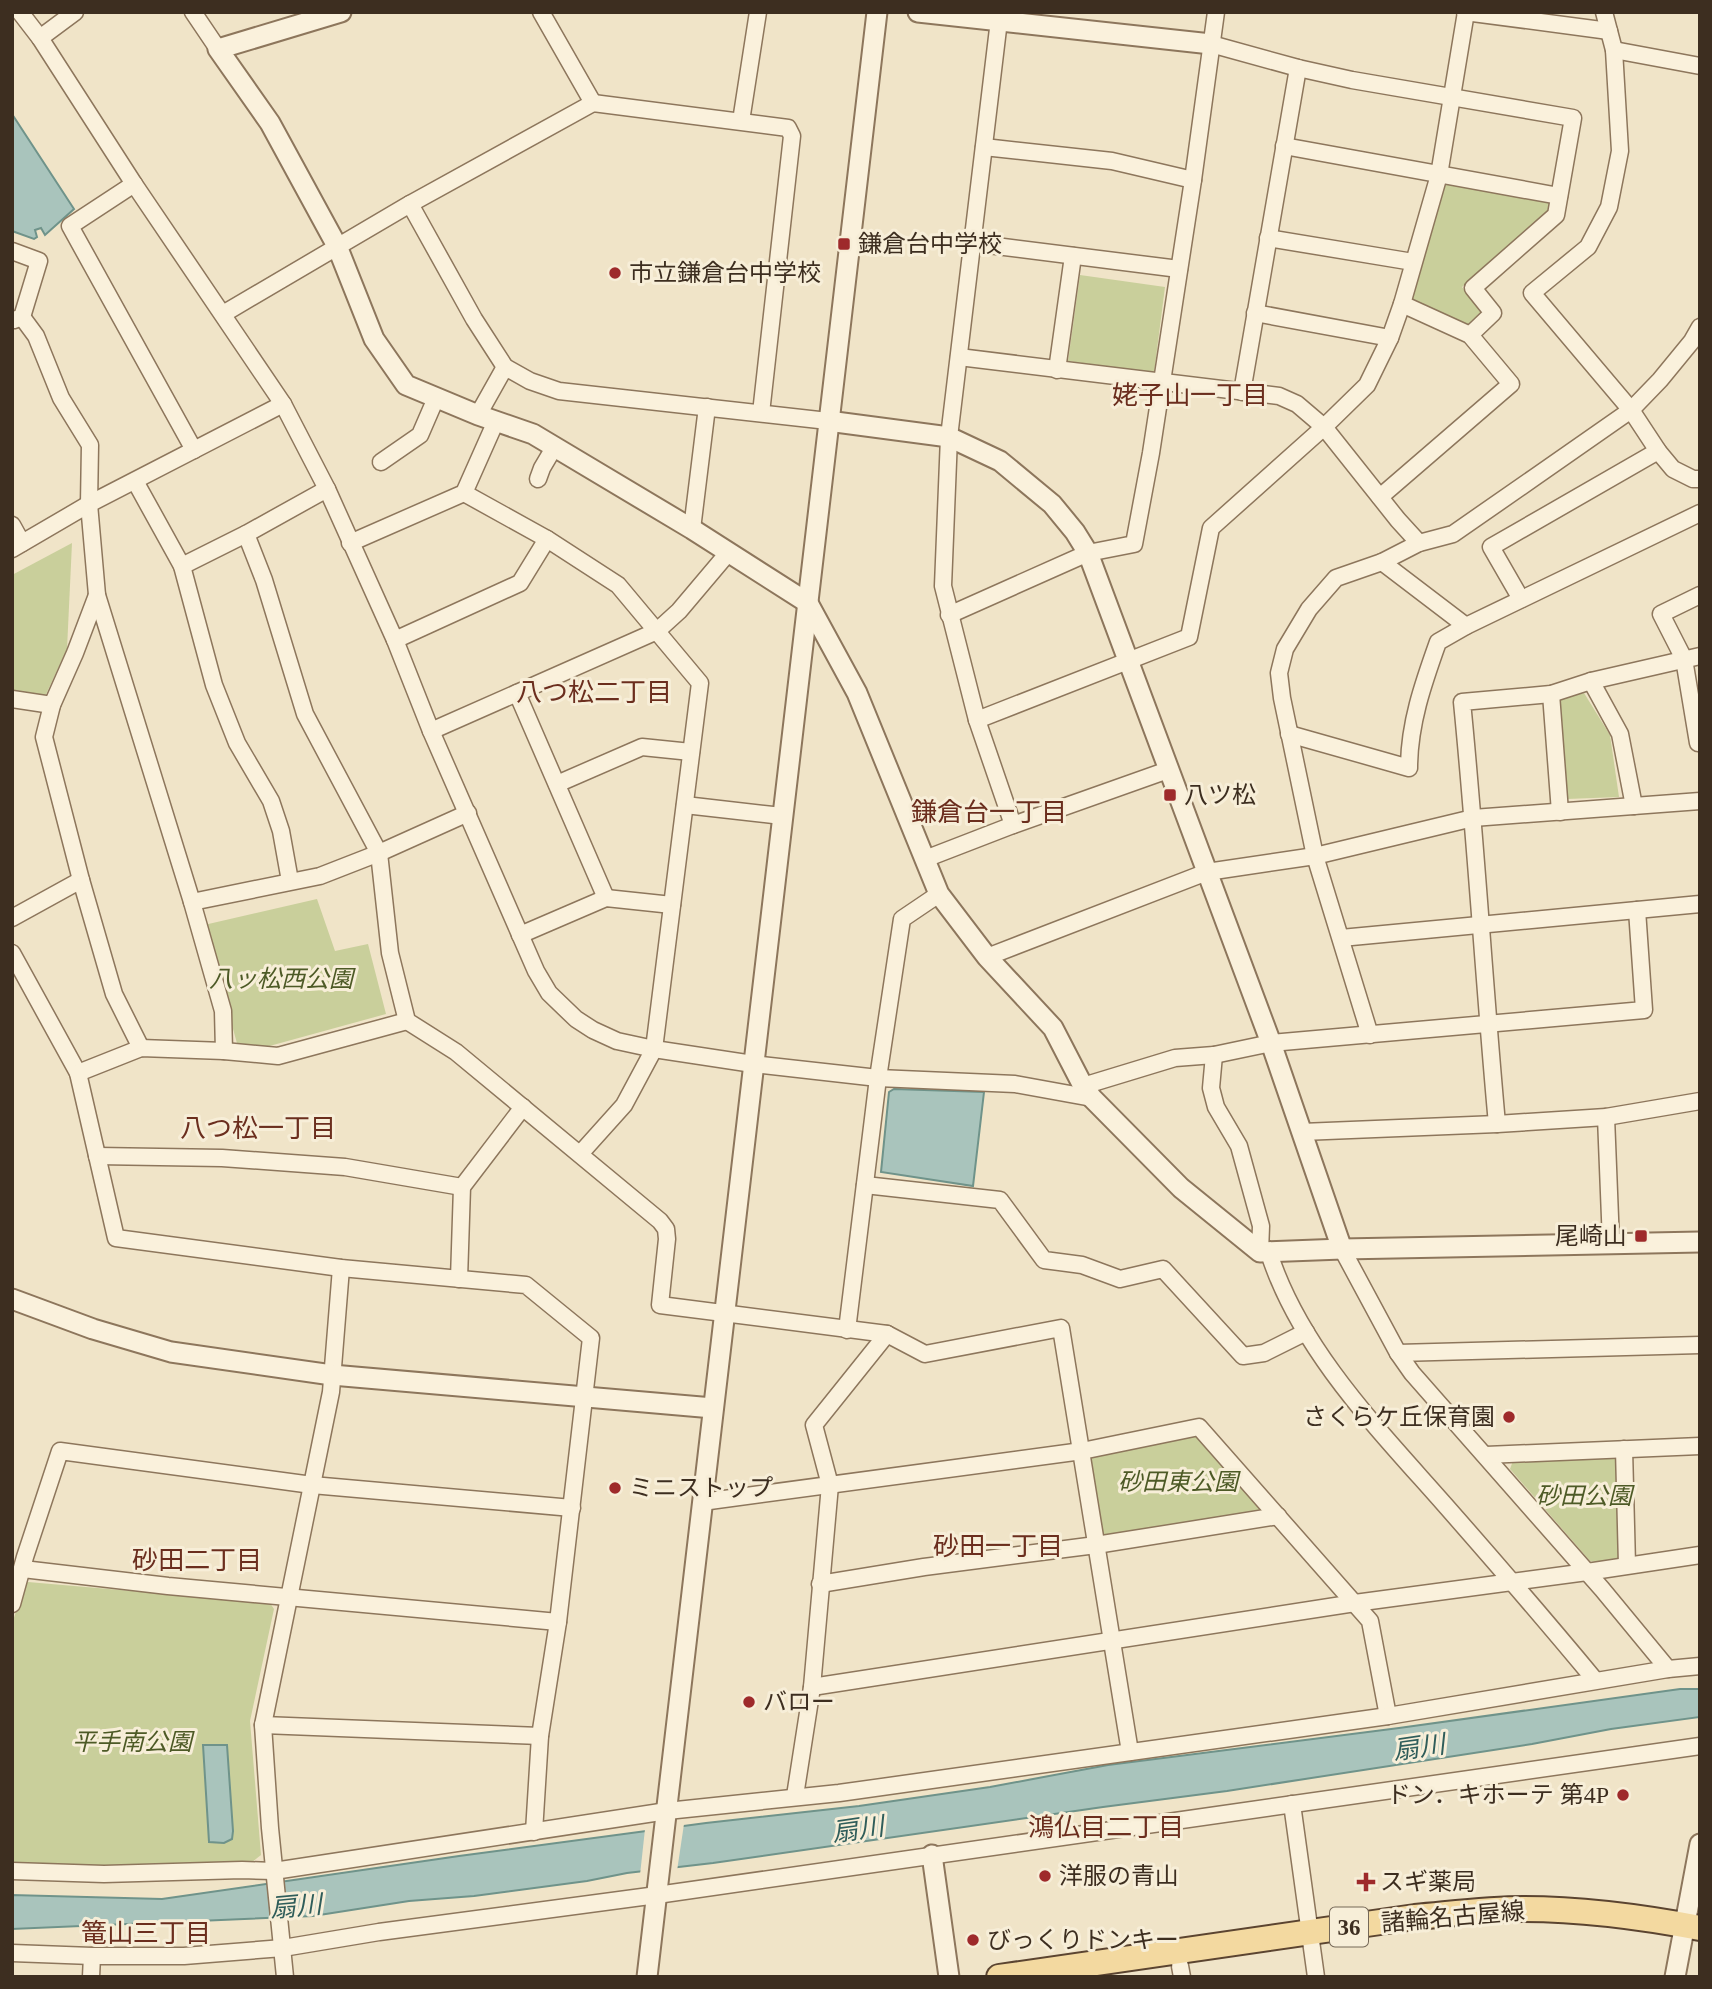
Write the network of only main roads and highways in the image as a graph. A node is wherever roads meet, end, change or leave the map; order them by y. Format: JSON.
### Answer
{"nodes":[{"id":1,"x":1691,"y":1935,"type":"edge"},
{"id":2,"x":1311,"y":1941,"type":"junction"},
{"id":3,"x":1181,"y":1971,"type":"edge"},
{"id":4,"x":999,"y":1977,"type":"edge"},
{"id":5,"x":1105,"y":1977,"type":"edge"}],
"edges":[{"from":1,"to":2,"type":"main road","name":"諸輪名古屋線","number":"36"},
{"from":2,"to":3,"type":"main road","name":"諸輪名古屋線","number":"36"},
{"from":2,"to":4,"type":"main road","name":"諸輪名古屋線","number":"36"},
{"from":3,"to":5,"type":"main road","name":"諸輪名古屋線","number":"36"}]}
